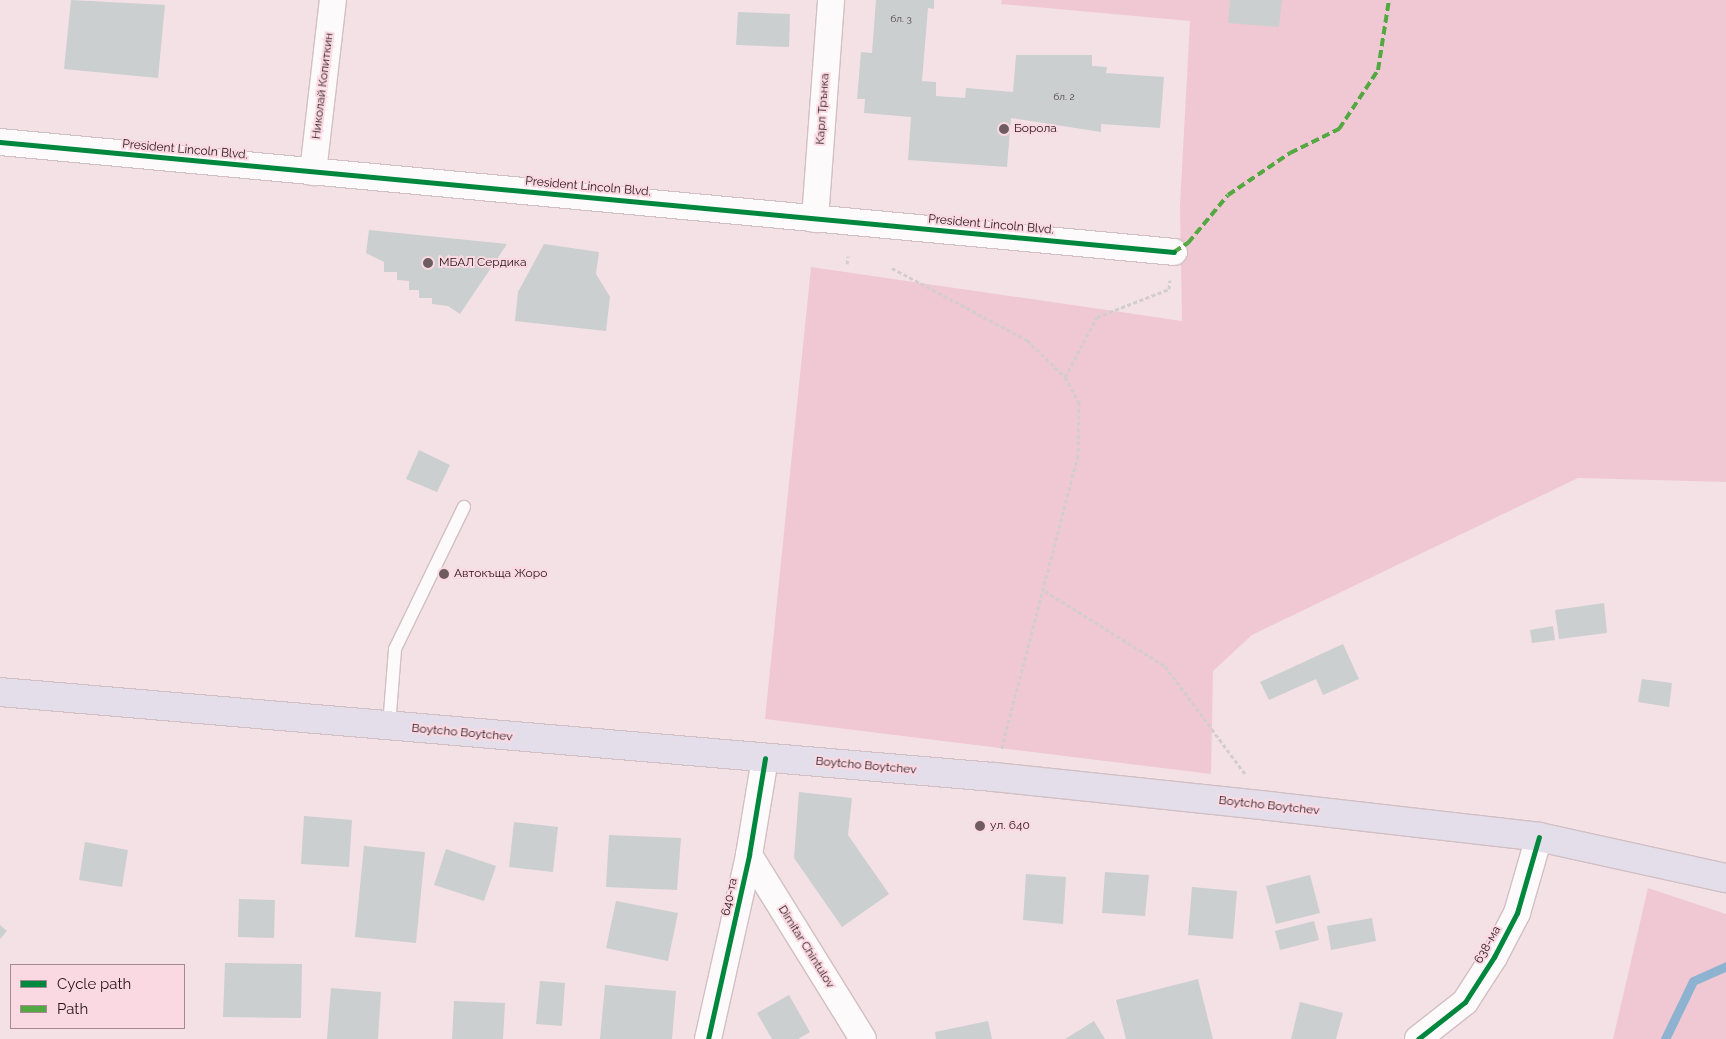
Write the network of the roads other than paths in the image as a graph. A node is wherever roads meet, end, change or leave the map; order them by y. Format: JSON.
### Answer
{"nodes":[{"id":1,"x":333,"y":0,"type":"edge"},
{"id":2,"x":830,"y":0,"type":"edge"},
{"id":3,"x":0,"y":142,"type":"edge"},
{"id":4,"x":313,"y":172,"type":"junction"},
{"id":5,"x":815,"y":219,"type":"junction"},
{"id":6,"x":1174,"y":252,"type":"road end"},
{"id":7,"x":464,"y":507,"type":"dead end"},
{"id":8,"x":0,"y":692,"type":"edge"},
{"id":9,"x":389,"y":726,"type":"junction"},
{"id":10,"x":765,"y":758,"type":"junction"},
{"id":11,"x":1539,"y":836,"type":"junction"},
{"id":12,"x":749,"y":855,"type":"junction"},
{"id":13,"x":1726,"y":878,"type":"edge"},
{"id":14,"x":708,"y":1039,"type":"edge"},
{"id":15,"x":863,"y":1039,"type":"edge"},
{"id":16,"x":1418,"y":1039,"type":"edge"}],
"edges":[{"from":1,"to":4,"type":"street","name":"Николай Копиткин"},
{"from":2,"to":5,"type":"street","name":"Карл Трънка"},
{"from":3,"to":4,"type":"street","name":"President Lincoln Blvd."},
{"from":4,"to":5,"type":"street","name":"President Lincoln Blvd."},
{"from":5,"to":6,"type":"street","name":"President Lincoln Blvd."},
{"from":7,"to":9,"type":"lane"},
{"from":8,"to":9,"type":"highway","name":"Boytcho Boytchev"},
{"from":9,"to":10,"type":"highway","name":"Boytcho Boytchev"},
{"from":10,"to":11,"type":"highway","name":"Boytcho Boytchev"},
{"from":10,"to":12,"type":"street","name":"640-та"},
{"from":11,"to":13,"type":"highway","name":"Boytcho Boytchev"},
{"from":11,"to":16,"type":"street","name":"638-ма"},
{"from":12,"to":14,"type":"street","name":"640-та"},
{"from":12,"to":15,"type":"street","name":"Dimitar Chintulov"}]}
